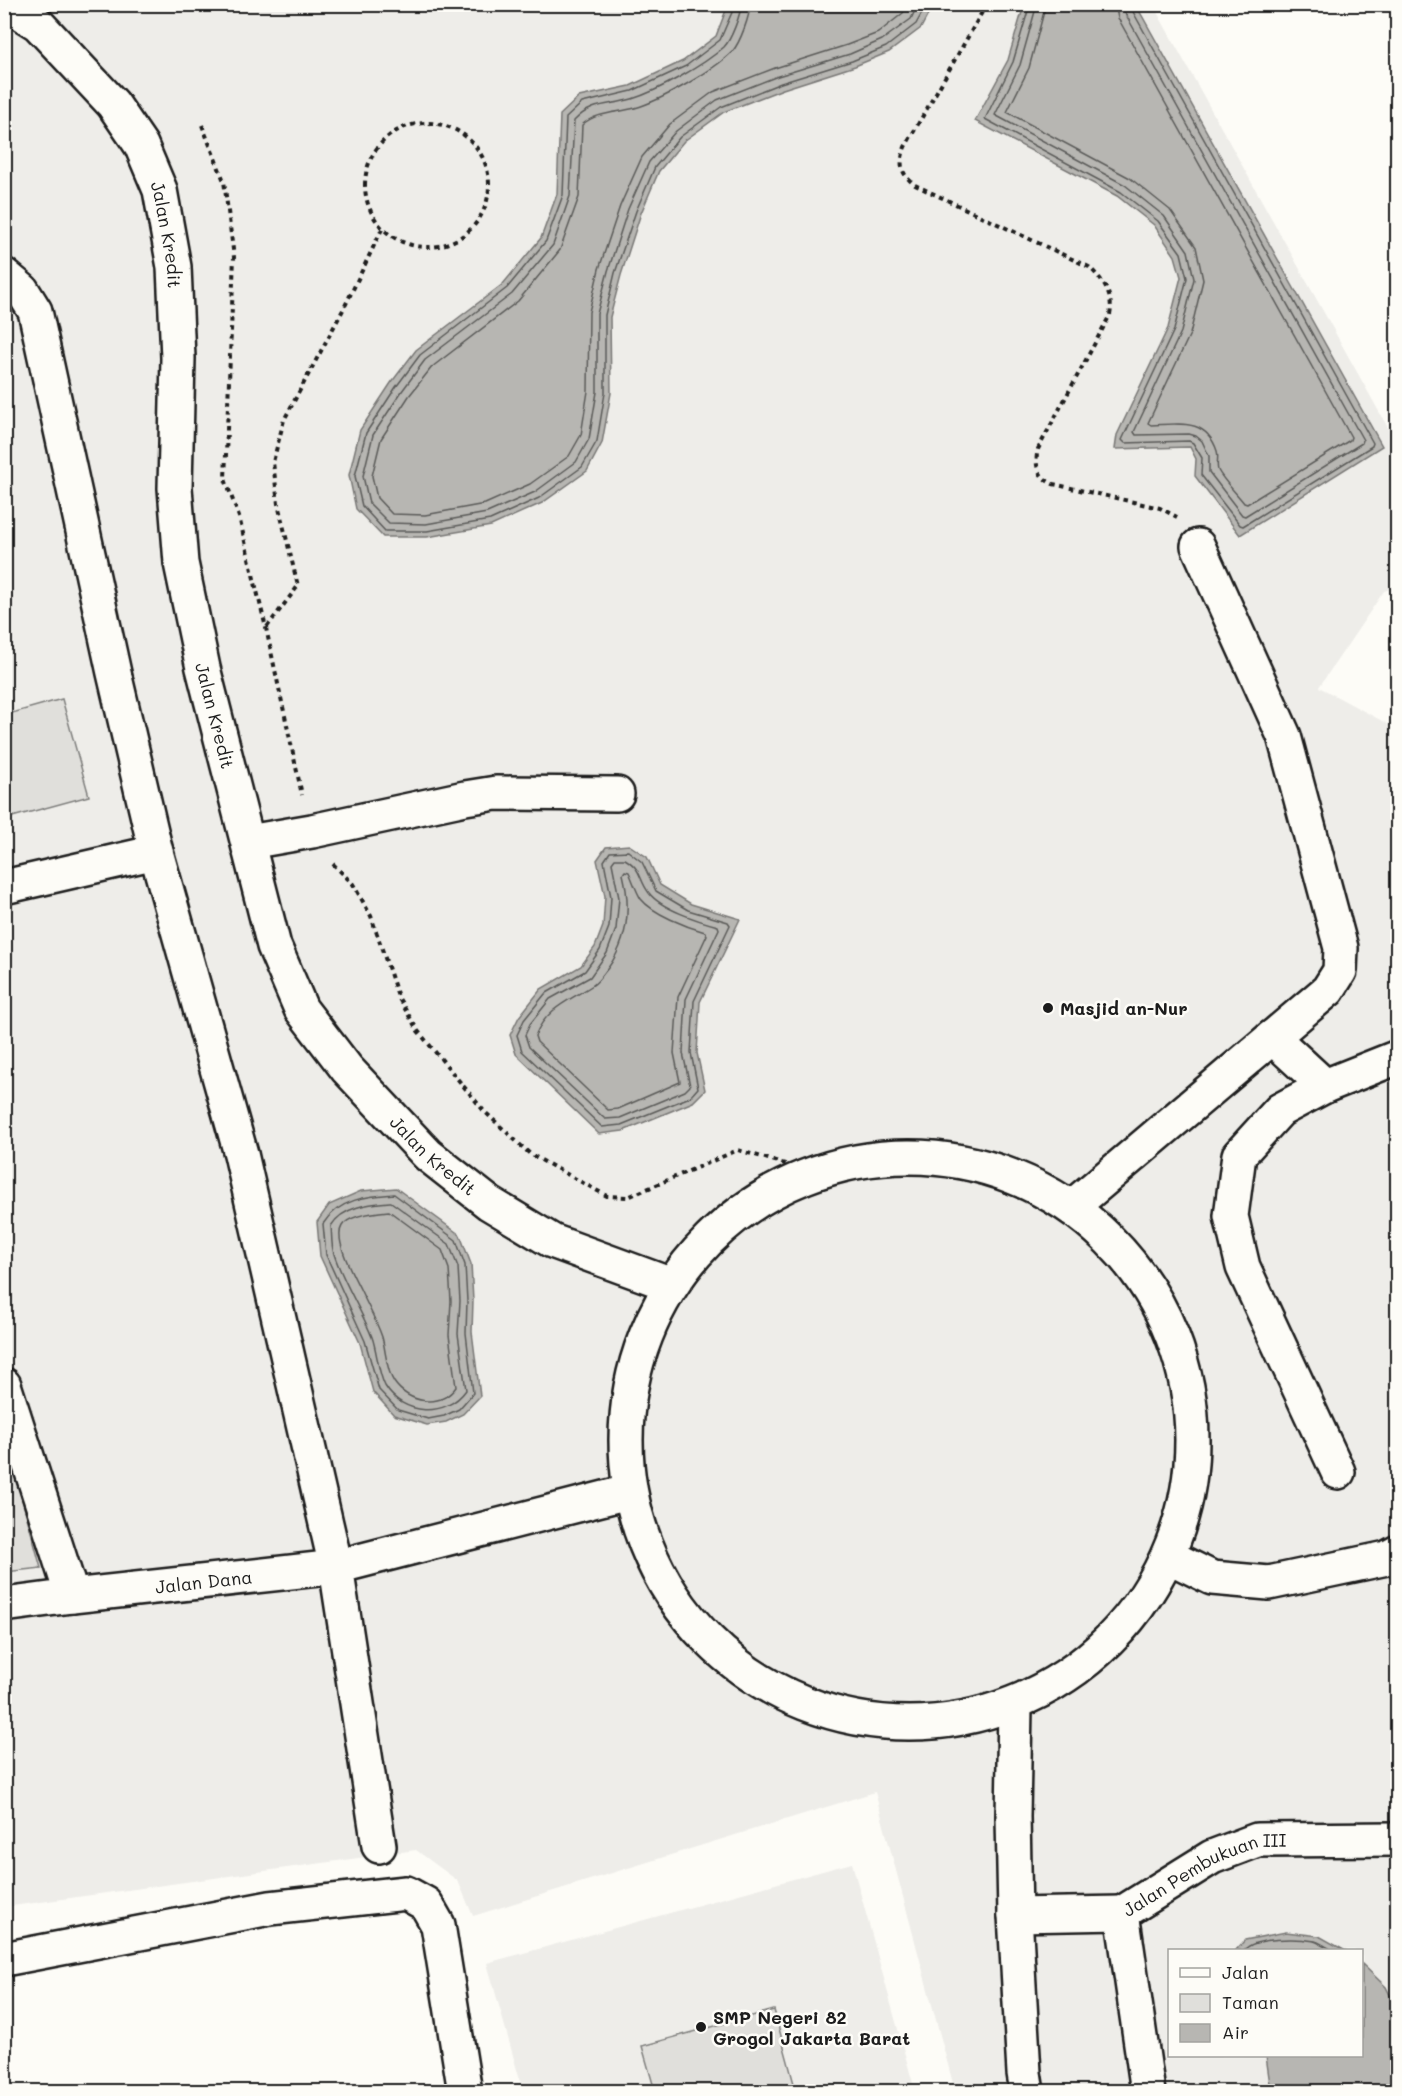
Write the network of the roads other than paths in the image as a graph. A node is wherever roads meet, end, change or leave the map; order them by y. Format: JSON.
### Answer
{"nodes":[{"id":1,"x":6,"y":4,"type":"edge"},
{"id":2,"x":4,"y":275,"type":"edge"},
{"id":3,"x":1198,"y":546,"type":"road end"},
{"id":4,"x":617,"y":794,"type":"dead end"},
{"id":5,"x":249,"y":842,"type":"junction"},
{"id":6,"x":156,"y":852,"type":"junction"},
{"id":7,"x":4,"y":887,"type":"edge"},
{"id":8,"x":1272,"y":1037,"type":"junction"},
{"id":9,"x":1398,"y":1058,"type":"edge"},
{"id":10,"x":1325,"y":1086,"type":"junction"},
{"id":11,"x":1073,"y":1206,"type":"junction"},
{"id":12,"x":669,"y":1284,"type":"junction"},
{"id":13,"x":4,"y":1385,"type":"edge"},
{"id":14,"x":1338,"y":1472,"type":"dead end"},
{"id":15,"x":628,"y":1492,"type":"junction"},
{"id":16,"x":1170,"y":1557,"type":"junction"},
{"id":17,"x":1394,"y":1563,"type":"edge"},
{"id":18,"x":336,"y":1567,"type":"junction"},
{"id":19,"x":72,"y":1596,"type":"junction"},
{"id":20,"x":4,"y":1605,"type":"edge"},
{"id":21,"x":1015,"y":1707,"type":"junction"},
{"id":22,"x":1398,"y":1839,"type":"edge"},
{"id":23,"x":379,"y":1846,"type":"dead end"},
{"id":24,"x":1122,"y":1914,"type":"junction"},
{"id":25,"x":1016,"y":1915,"type":"junction"},
{"id":26,"x":4,"y":1959,"type":"edge"},
{"id":27,"x":465,"y":2091,"type":"edge"},
{"id":28,"x":1027,"y":2091,"type":"edge"},
{"id":29,"x":1148,"y":2091,"type":"edge"}],
"edges":[{"from":1,"to":5,"type":"street","name":"Jalan Kredit"},
{"from":2,"to":6,"type":"street"},
{"from":3,"to":8,"type":"street"},
{"from":4,"to":5,"type":"street"},
{"from":5,"to":12,"type":"street","name":"Jalan Kredit"},
{"from":6,"to":7,"type":"street"},
{"from":6,"to":18,"type":"street"},
{"from":8,"to":10,"type":"street"},
{"from":8,"to":11,"type":"street"},
{"from":9,"to":10,"type":"street"},
{"from":10,"to":14,"type":"street"},
{"from":11,"to":12,"type":"street"},
{"from":11,"to":16,"type":"street"},
{"from":12,"to":15,"type":"street"},
{"from":13,"to":19,"type":"street"},
{"from":15,"to":18,"type":"street","name":"Jalan Dana"},
{"from":15,"to":21,"type":"street"},
{"from":16,"to":17,"type":"street"},
{"from":16,"to":21,"type":"street"},
{"from":18,"to":19,"type":"street","name":"Jalan Dana"},
{"from":18,"to":23,"type":"street"},
{"from":19,"to":20,"type":"street","name":"Jalan Dana"},
{"from":21,"to":25,"type":"street"},
{"from":22,"to":24,"type":"street","name":"Jalan Pembukuan III"},
{"from":24,"to":25,"type":"street"},
{"from":24,"to":29,"type":"street","name":"Jalan Pembukuan III"},
{"from":25,"to":28,"type":"street"},
{"from":26,"to":27,"type":"street"}]}
